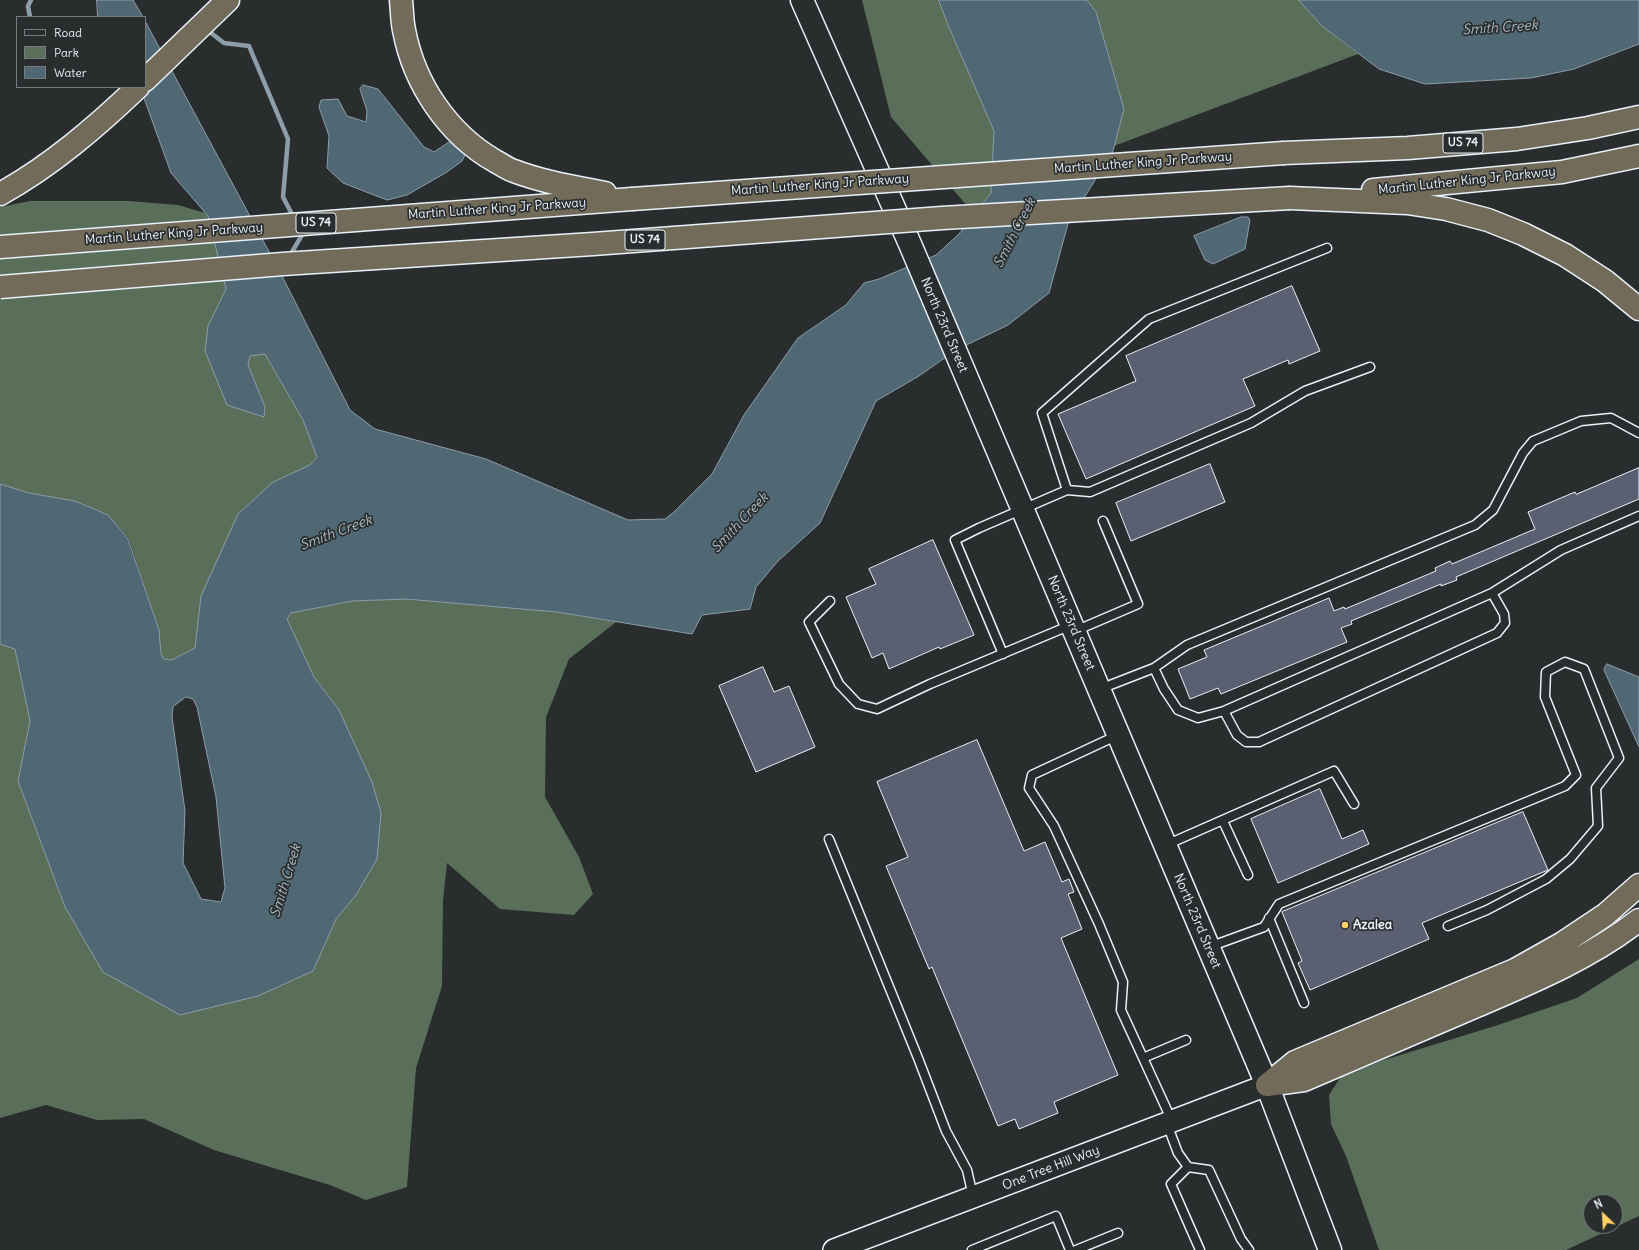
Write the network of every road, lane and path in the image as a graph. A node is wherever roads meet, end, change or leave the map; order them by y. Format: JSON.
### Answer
{"nodes":[{"id":1,"x":228,"y":0,"type":"edge"},
{"id":2,"x":401,"y":0,"type":"edge"},
{"id":3,"x":802,"y":0,"type":"edge"},
{"id":4,"x":146,"y":79,"type":"edge"},
{"id":5,"x":137,"y":88,"type":"edge"},
{"id":6,"x":1639,"y":116,"type":"edge"},
{"id":7,"x":1639,"y":156,"type":"edge"},
{"id":8,"x":0,"y":194,"type":"edge"},
{"id":9,"x":1290,"y":198,"type":"junction"},
{"id":10,"x":632,"y":199,"type":"junction"},
{"id":11,"x":0,"y":247,"type":"edge"},
{"id":12,"x":1327,"y":248,"type":"dead end"},
{"id":13,"x":0,"y":287,"type":"edge"},
{"id":14,"x":1639,"y":309,"type":"edge"},
{"id":15,"x":1370,"y":367,"type":"dead end"},
{"id":16,"x":1639,"y":433,"type":"edge"},
{"id":17,"x":1066,"y":490,"type":"junction"},
{"id":18,"x":1023,"y":510,"type":"junction"},
{"id":19,"x":1639,"y":516,"type":"edge"},
{"id":20,"x":1103,"y":521,"type":"dead end"},
{"id":21,"x":1492,"y":593,"type":"junction"},
{"id":22,"x":830,"y":601,"type":"dead end"},
{"id":23,"x":1073,"y":628,"type":"junction"},
{"id":24,"x":1003,"y":654,"type":"junction"},
{"id":25,"x":1154,"y":668,"type":"junction"},
{"id":26,"x":1099,"y":689,"type":"junction"},
{"id":27,"x":1224,"y":710,"type":"junction"},
{"id":28,"x":1118,"y":735,"type":"junction"},
{"id":29,"x":1354,"y":804,"type":"dead end"},
{"id":30,"x":1223,"y":821,"type":"junction"},
{"id":31,"x":828,"y":839,"type":"dead end"},
{"id":32,"x":1165,"y":846,"type":"junction"},
{"id":33,"x":1248,"y":874,"type":"dead end"},
{"id":34,"x":1639,"y":886,"type":"edge"},
{"id":35,"x":1270,"y":918,"type":"junction"},
{"id":36,"x":1639,"y":920,"type":"edge"},
{"id":37,"x":1448,"y":926,"type":"dead end"},
{"id":38,"x":1208,"y":947,"type":"junction"},
{"id":39,"x":1304,"y":1003,"type":"dead end"},
{"id":40,"x":1186,"y":1040,"type":"dead end"},
{"id":41,"x":1143,"y":1058,"type":"junction"},
{"id":42,"x":1267,"y":1085,"type":"junction"},
{"id":43,"x":1169,"y":1123,"type":"junction"},
{"id":44,"x":1188,"y":1167,"type":"junction"},
{"id":45,"x":973,"y":1197,"type":"junction"},
{"id":46,"x":1118,"y":1233,"type":"dead end"},
{"id":47,"x":834,"y":1250,"type":"edge"},
{"id":48,"x":972,"y":1250,"type":"edge"},
{"id":49,"x":1070,"y":1250,"type":"edge"},
{"id":50,"x":1076,"y":1250,"type":"edge"},
{"id":51,"x":1200,"y":1250,"type":"edge"},
{"id":52,"x":1249,"y":1250,"type":"edge"},
{"id":53,"x":1330,"y":1250,"type":"edge"}],
"edges":[{"from":1,"to":4,"type":"highway"},
{"from":2,"to":10,"type":"highway"},
{"from":3,"to":18,"type":"main road","name":"North 23rd Street"},
{"from":5,"to":8,"type":"highway"},
{"from":6,"to":10,"type":"highway","name":"Martin Luther King Jr Parkway","number":"US 74","bridge":true},
{"from":7,"to":9,"type":"highway","name":"Martin Luther King Jr Parkway","number":"US 74"},
{"from":9,"to":13,"type":"highway","name":"Martin Luther King Jr Parkway","number":"US 74","bridge":true},
{"from":9,"to":14,"type":"highway"},
{"from":10,"to":11,"type":"highway","name":"Martin Luther King Jr Parkway","number":"US 74"},
{"from":12,"to":17,"type":"lane"},
{"from":15,"to":17,"type":"lane"},
{"from":16,"to":25,"type":"lane"},
{"from":17,"to":18,"type":"lane"},
{"from":18,"to":23,"type":"main road","name":"North 23rd Street"},
{"from":18,"to":24,"type":"lane"},
{"from":19,"to":21,"type":"lane"},
{"from":20,"to":23,"type":"lane"},
{"from":21,"to":27,"type":"lane"},
{"from":21,"to":27,"type":"lane"},
{"from":22,"to":24,"type":"lane"},
{"from":23,"to":24,"type":"lane"},
{"from":23,"to":26,"type":"main road","name":"North 23rd Street"},
{"from":25,"to":26,"type":"lane"},
{"from":25,"to":27,"type":"lane"},
{"from":26,"to":28,"type":"main road","name":"North 23rd Street"},
{"from":28,"to":32,"type":"main road","name":"North 23rd Street"},
{"from":28,"to":41,"type":"lane"},
{"from":29,"to":30,"type":"lane"},
{"from":30,"to":32,"type":"lane"},
{"from":30,"to":33,"type":"lane"},
{"from":31,"to":45,"type":"lane"},
{"from":32,"to":38,"type":"main road","name":"North 23rd Street"},
{"from":34,"to":42,"type":"highway"},
{"from":35,"to":37,"type":"lane"},
{"from":35,"to":38,"type":"lane"},
{"from":35,"to":39,"type":"lane"},
{"from":36,"to":42,"type":"highway"},
{"from":38,"to":42,"type":"main road","name":"North 23rd Street"},
{"from":40,"to":41,"type":"lane"},
{"from":41,"to":43,"type":"lane"},
{"from":42,"to":43,"type":"street","name":"One Tree Hill Way"},
{"from":42,"to":53,"type":"main road","name":"North 23rd Street"},
{"from":43,"to":44,"type":"lane"},
{"from":43,"to":45,"type":"street","name":"One Tree Hill Way"},
{"from":44,"to":51,"type":"lane"},
{"from":44,"to":52,"type":"lane"},
{"from":45,"to":47,"type":"street","name":"One Tree Hill Way"},
{"from":46,"to":50,"type":"lane"},
{"from":48,"to":49,"type":"lane"}]}
